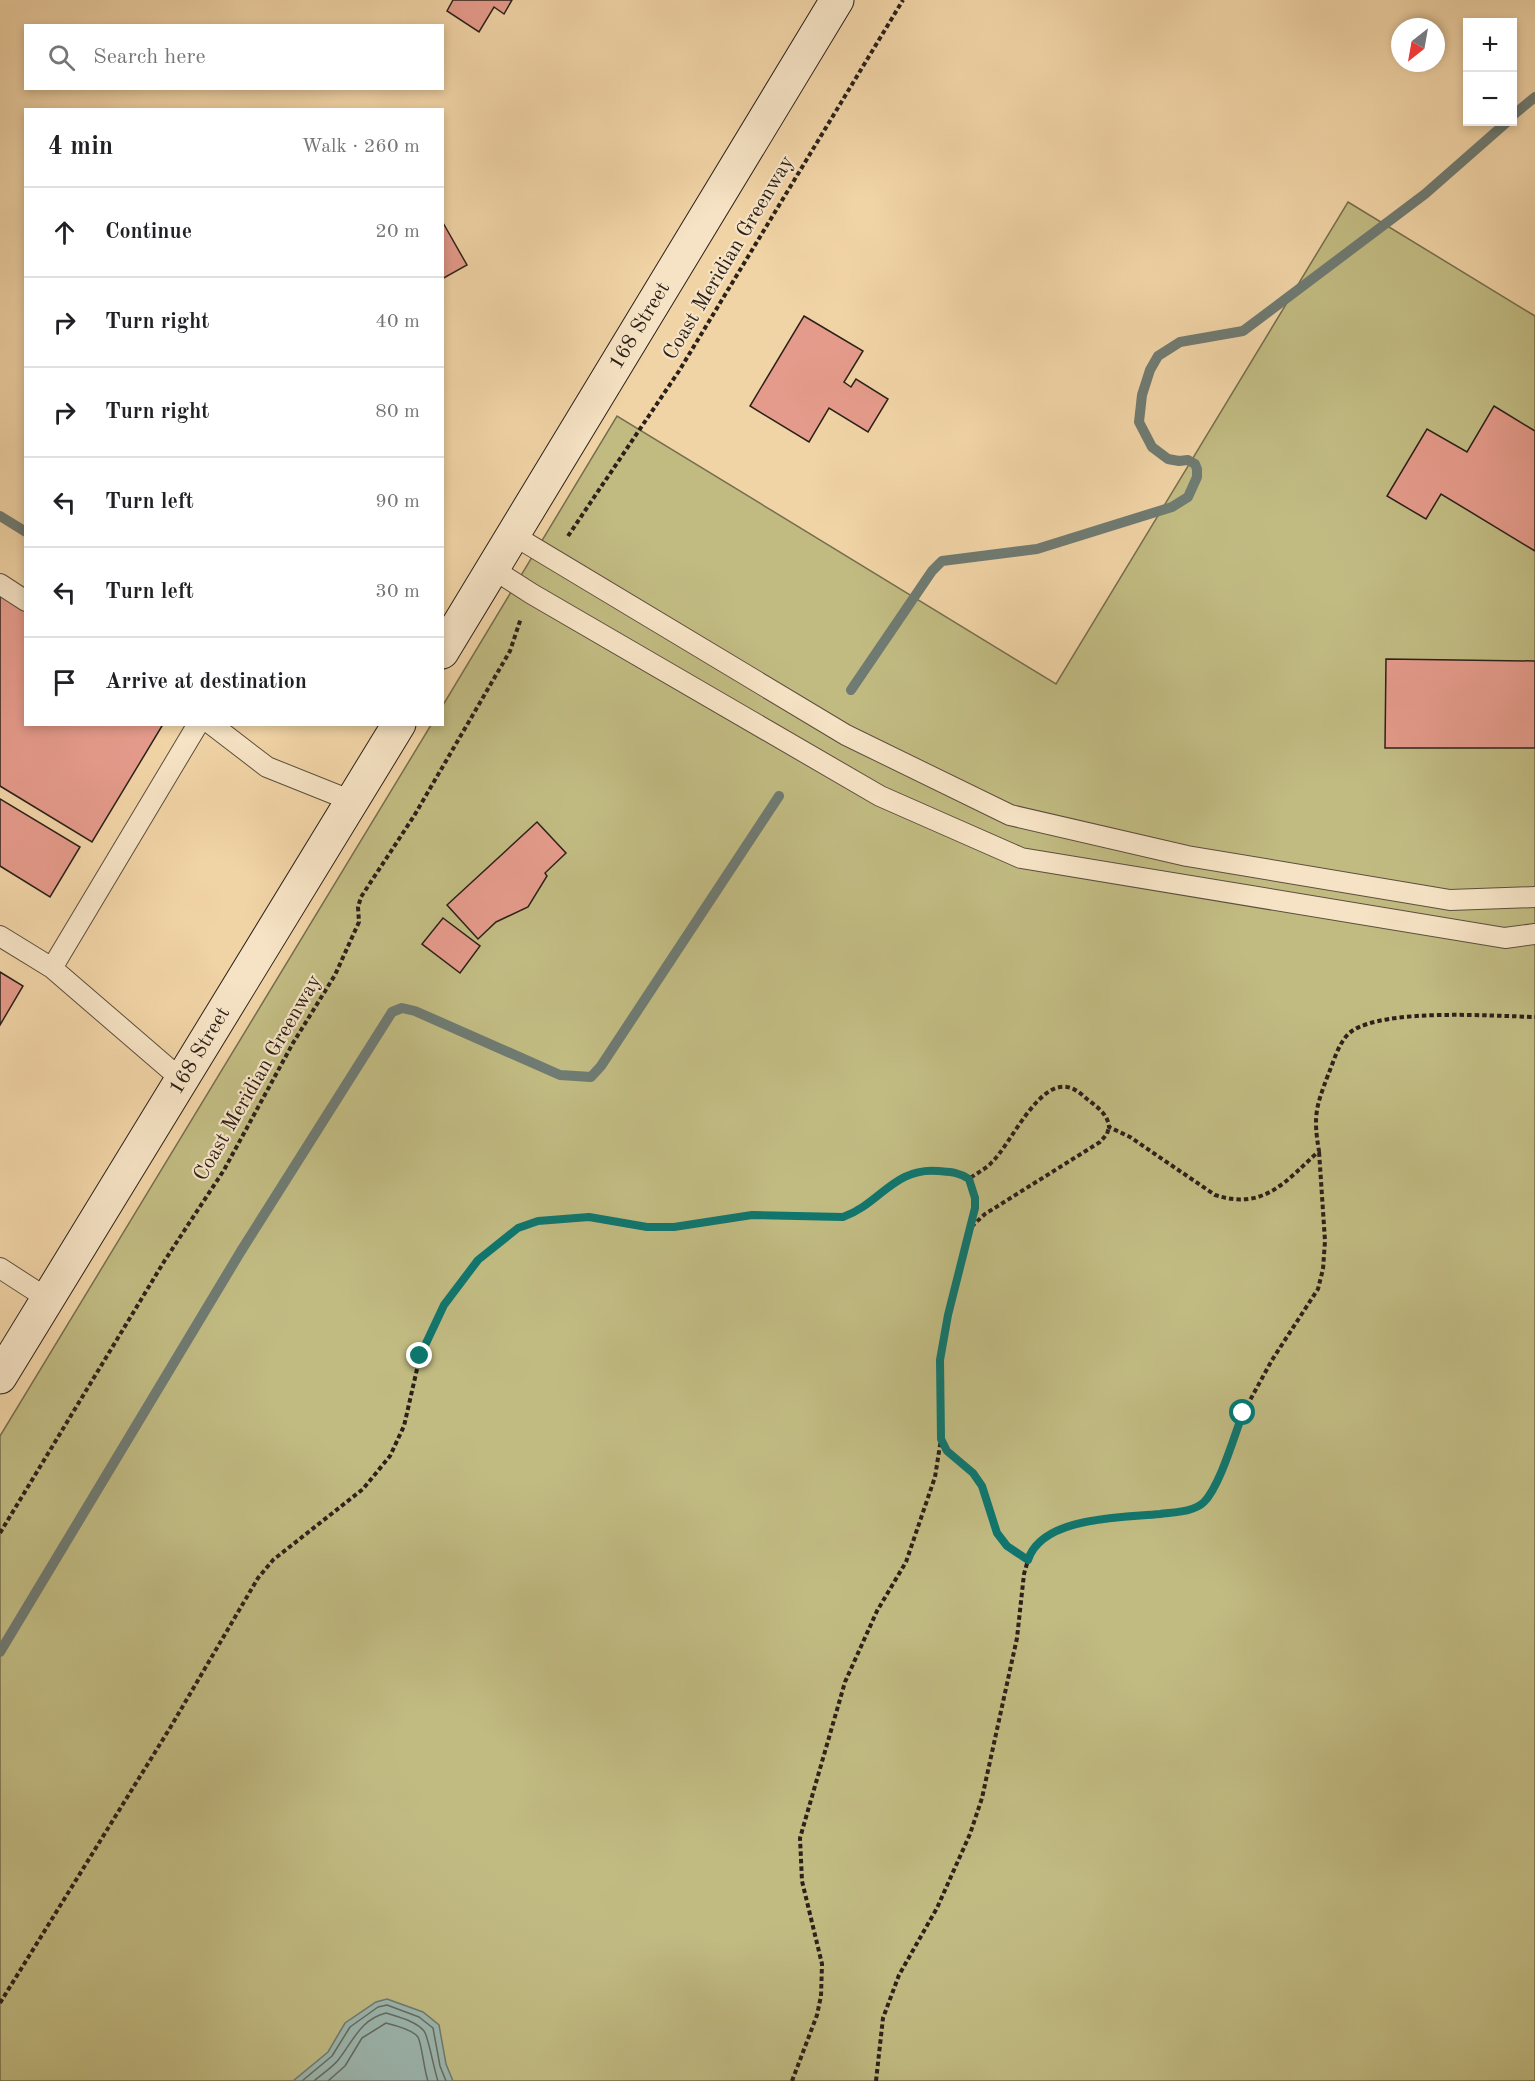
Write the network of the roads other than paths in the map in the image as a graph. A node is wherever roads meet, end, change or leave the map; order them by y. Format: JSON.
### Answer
{"nodes":[{"id":1,"x":837,"y":0,"type":"edge"},
{"id":2,"x":513,"y":535,"type":"junction"},
{"id":3,"x":493,"y":569,"type":"junction"},
{"id":4,"x":0,"y":584,"type":"edge"},
{"id":5,"x":24,"y":600,"type":"edge"},
{"id":6,"x":444,"y":649,"type":"edge"},
{"id":7,"x":197,"y":726,"type":"edge"},
{"id":8,"x":214,"y":726,"type":"edge"},
{"id":9,"x":398,"y":726,"type":"edge"},
{"id":10,"x":352,"y":801,"type":"junction"},
{"id":11,"x":1535,"y":897,"type":"edge"},
{"id":12,"x":1535,"y":934,"type":"edge"},
{"id":13,"x":0,"y":936,"type":"edge"},
{"id":14,"x":52,"y":968,"type":"junction"},
{"id":15,"x":182,"y":1080,"type":"junction"},
{"id":16,"x":0,"y":1268,"type":"edge"},
{"id":17,"x":48,"y":1299,"type":"junction"},
{"id":18,"x":0,"y":1377,"type":"edge"}],
"edges":[{"from":1,"to":2,"type":"main road","name":"168 Street"},
{"from":2,"to":3,"type":"main road","name":"168 Street"},
{"from":2,"to":11,"type":"lane"},
{"from":3,"to":6,"type":"main road","name":"168 Street"},
{"from":3,"to":12,"type":"lane"},
{"from":4,"to":5,"type":"lane"},
{"from":7,"to":14,"type":"lane"},
{"from":8,"to":10,"type":"lane"},
{"from":9,"to":10,"type":"main road","name":"168 Street"},
{"from":10,"to":15,"type":"main road","name":"168 Street"},
{"from":13,"to":14,"type":"lane"},
{"from":14,"to":15,"type":"lane"},
{"from":15,"to":17,"type":"main road","name":"168 Street"},
{"from":16,"to":17,"type":"lane"},
{"from":17,"to":18,"type":"main road","name":"168 Street"}]}
